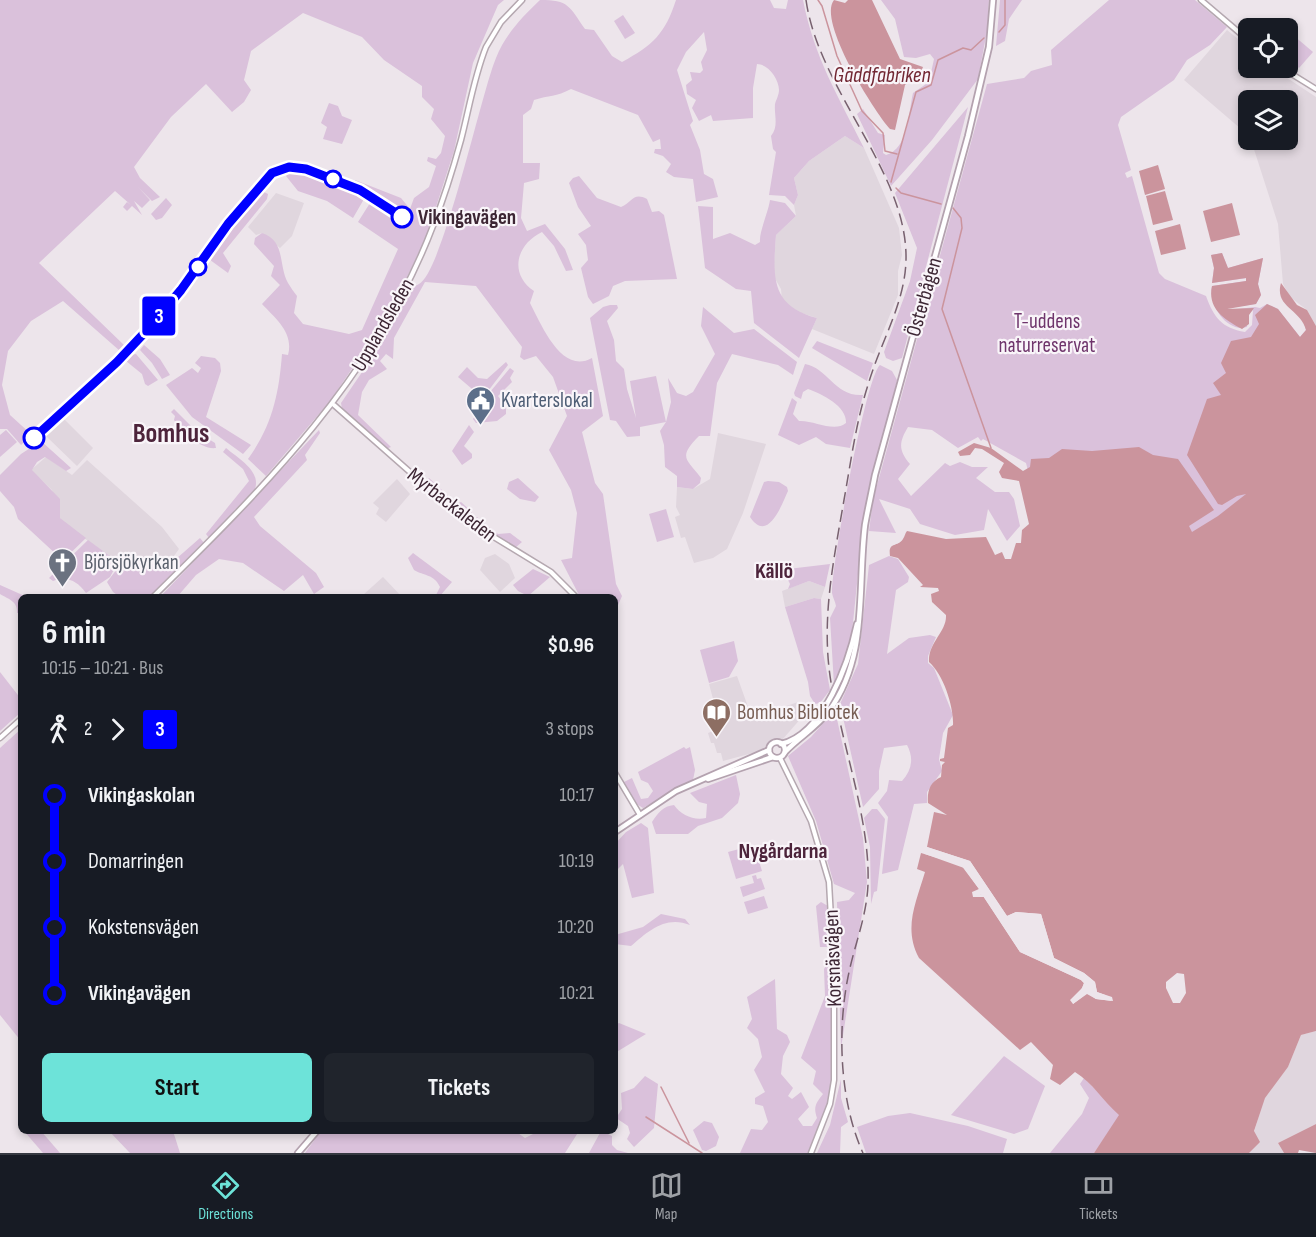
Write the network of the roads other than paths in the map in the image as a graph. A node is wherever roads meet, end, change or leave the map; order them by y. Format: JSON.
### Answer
{"nodes":[{"id":1,"x":522,"y":0,"type":"edge"},
{"id":2,"x":993,"y":0,"type":"edge"},
{"id":3,"x":1201,"y":0,"type":"edge"},
{"id":4,"x":1238,"y":31,"type":"edge"},
{"id":5,"x":1298,"y":78,"type":"edge"},
{"id":6,"x":1316,"y":89,"type":"edge"},
{"id":7,"x":334,"y":405,"type":"junction"},
{"id":8,"x":156,"y":594,"type":"edge"},
{"id":9,"x":573,"y":594,"type":"edge"},
{"id":10,"x":861,"y":594,"type":"junction"},
{"id":11,"x":18,"y":722,"type":"edge"},
{"id":12,"x":0,"y":738,"type":"edge"},
{"id":13,"x":781,"y":744,"type":"junction"},
{"id":14,"x":769,"y":750,"type":"junction"},
{"id":15,"x":782,"y":755,"type":"junction"},
{"id":16,"x":773,"y":757,"type":"junction"},
{"id":17,"x":618,"y":778,"type":"edge"},
{"id":18,"x":700,"y":780,"type":"junction"},
{"id":19,"x":640,"y":815,"type":"junction"},
{"id":20,"x":618,"y":830,"type":"edge"},
{"id":21,"x":314,"y":1134,"type":"edge"},
{"id":22,"x":298,"y":1153,"type":"edge"},
{"id":23,"x":811,"y":1153,"type":"edge"}],
"edges":[{"from":1,"to":7,"type":"street","name":"Upplandsleden"},
{"from":2,"to":10,"type":"main road","name":"Österbågen"},
{"from":3,"to":4,"type":"street"},
{"from":5,"to":6,"type":"street"},
{"from":7,"to":8,"type":"street","name":"Upplandsleden"},
{"from":7,"to":9,"type":"street","name":"Myrbackaleden"},
{"from":10,"to":13,"type":"main road","name":"Österbågen"},
{"from":10,"to":15,"type":"main road","name":"Österbågen"},
{"from":11,"to":12,"type":"street"},
{"from":13,"to":14,"type":"main road","name":"Österbågen"},
{"from":13,"to":15,"type":"main road"},
{"from":14,"to":16,"type":"main road"},
{"from":14,"to":18,"type":"main road","name":"Österbågen"},
{"from":15,"to":16,"type":"main road"},
{"from":15,"to":23,"type":"street","name":"Korsnäsvägen"},
{"from":16,"to":18,"type":"main road"},
{"from":17,"to":19,"type":"street"},
{"from":18,"to":19,"type":"main road"},
{"from":19,"to":20,"type":"main road"},
{"from":21,"to":22,"type":"main road"}]}
